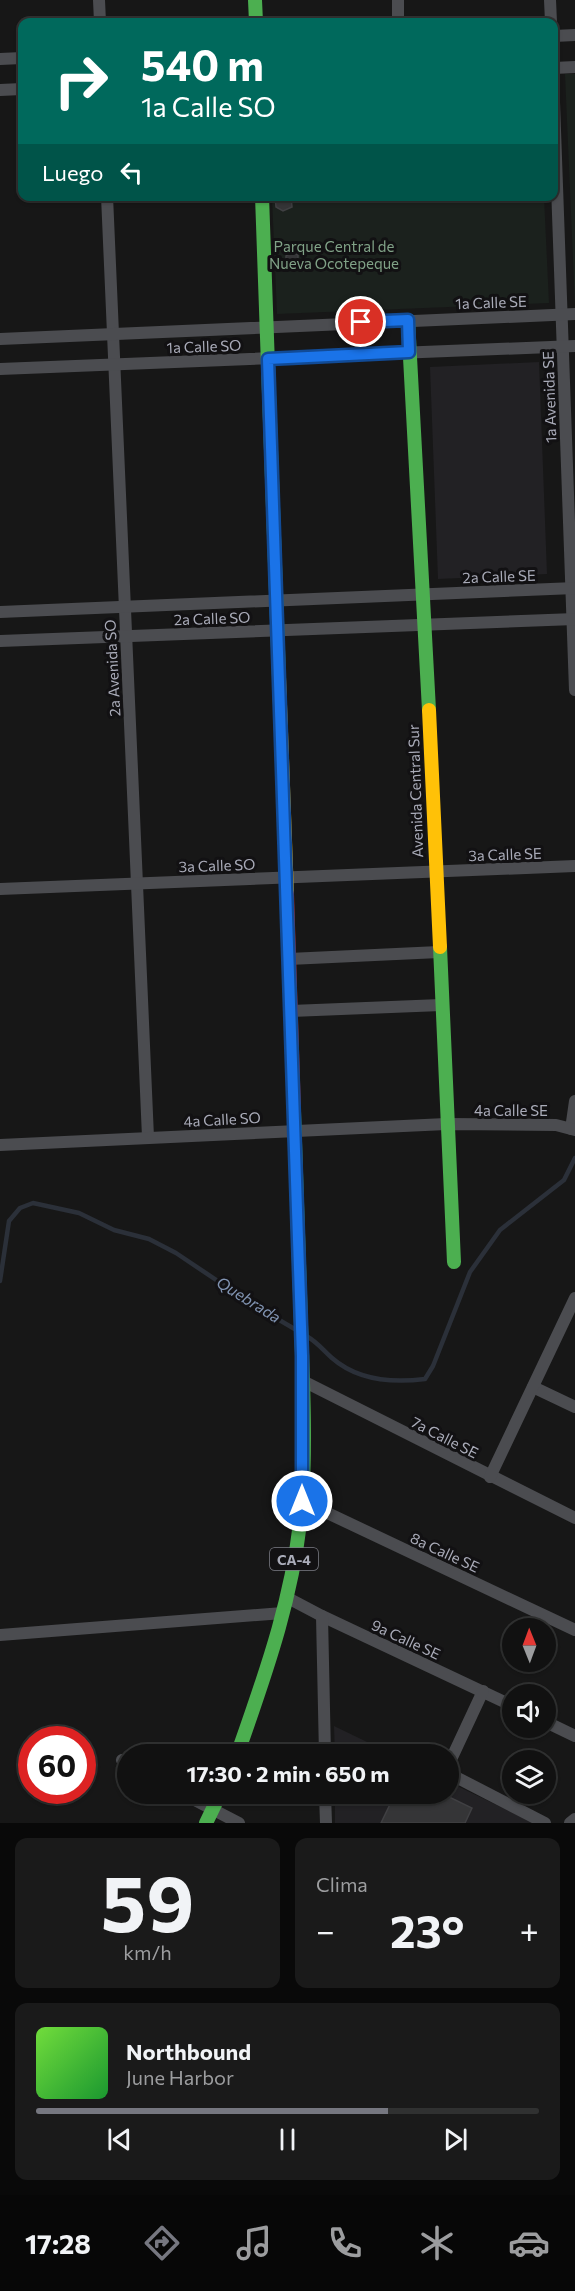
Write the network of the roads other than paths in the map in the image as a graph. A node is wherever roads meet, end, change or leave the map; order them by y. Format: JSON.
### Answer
{"nodes":[{"id":1,"x":99,"y":0,"type":"edge"},
{"id":2,"x":255,"y":0,"type":"edge"},
{"id":3,"x":398,"y":0,"type":"edge"},
{"id":4,"x":550,"y":0,"type":"edge"},
{"id":5,"x":100,"y":18,"type":"edge"},
{"id":6,"x":256,"y":18,"type":"edge"},
{"id":7,"x":398,"y":18,"type":"edge"},
{"id":8,"x":551,"y":18,"type":"edge"},
{"id":9,"x":575,"y":35,"type":"edge"},
{"id":10,"x":558,"y":36,"type":"edge"},
{"id":11,"x":18,"y":58,"type":"edge"},
{"id":12,"x":0,"y":59,"type":"edge"},
{"id":13,"x":575,"y":67,"type":"edge"},
{"id":14,"x":558,"y":68,"type":"edge"},
{"id":15,"x":18,"y":89,"type":"edge"},
{"id":16,"x":0,"y":90,"type":"edge"},
{"id":17,"x":107,"y":201,"type":"edge"},
{"id":18,"x":262,"y":201,"type":"edge"},
{"id":19,"x":557,"y":201,"type":"edge"},
{"id":20,"x":575,"y":314,"type":"edge"},
{"id":21,"x":561,"y":315,"type":"junction"},
{"id":22,"x":408,"y":320,"type":"junction"},
{"id":23,"x":267,"y":327,"type":"junction"},
{"id":24,"x":113,"y":334,"type":"junction"},
{"id":25,"x":0,"y":339,"type":"edge"},
{"id":26,"x":575,"y":346,"type":"edge"},
{"id":27,"x":562,"y":347,"type":"junction"},
{"id":28,"x":409,"y":352,"type":"junction"},
{"id":29,"x":268,"y":359,"type":"junction"},
{"id":30,"x":114,"y":364,"type":"junction"},
{"id":31,"x":0,"y":369,"type":"edge"},
{"id":32,"x":573,"y":588,"type":"edge"},
{"id":33,"x":423,"y":595,"type":"junction"},
{"id":34,"x":276,"y":601,"type":"junction"},
{"id":35,"x":125,"y":607,"type":"junction"},
{"id":36,"x":0,"y":612,"type":"edge"},
{"id":37,"x":573,"y":619,"type":"edge"},
{"id":38,"x":425,"y":624,"type":"junction"},
{"id":39,"x":278,"y":630,"type":"junction"},
{"id":40,"x":126,"y":636,"type":"junction"},
{"id":41,"x":0,"y":641,"type":"edge"},
{"id":42,"x":575,"y":690,"type":"edge"},
{"id":43,"x":575,"y":866,"type":"edge"},
{"id":44,"x":435,"y":871,"type":"junction"},
{"id":45,"x":286,"y":877,"type":"junction"},
{"id":46,"x":137,"y":883,"type":"junction"},
{"id":47,"x":0,"y":889,"type":"edge"},
{"id":48,"x":439,"y":952,"type":"junction"},
{"id":49,"x":289,"y":959,"type":"junction"},
{"id":50,"x":441,"y":1005,"type":"junction"},
{"id":51,"x":291,"y":1011,"type":"junction"},
{"id":52,"x":575,"y":1101,"type":"edge"},
{"id":53,"x":446,"y":1124,"type":"junction"},
{"id":54,"x":295,"y":1130,"type":"junction"},
{"id":55,"x":573,"y":1130,"type":"edge"},
{"id":56,"x":148,"y":1137,"type":"junction"},
{"id":57,"x":0,"y":1145,"type":"edge"},
{"id":58,"x":454,"y":1262,"type":"dead end"},
{"id":59,"x":575,"y":1298,"type":"edge"},
{"id":60,"x":303,"y":1381,"type":"junction"},
{"id":61,"x":533,"y":1387,"type":"junction"},
{"id":62,"x":575,"y":1407,"type":"edge"},
{"id":63,"x":490,"y":1477,"type":"junction"},
{"id":64,"x":302,"y":1501,"type":"junction"},
{"id":65,"x":575,"y":1518,"type":"edge"},
{"id":66,"x":286,"y":1597,"type":"junction"},
{"id":67,"x":283,"y":1612,"type":"junction"},
{"id":68,"x":322,"y":1616,"type":"junction"},
{"id":69,"x":575,"y":1630,"type":"edge"},
{"id":70,"x":0,"y":1635,"type":"edge"},
{"id":71,"x":483,"y":1691,"type":"junction"},
{"id":72,"x":502,"y":1700,"type":"edge"},
{"id":73,"x":556,"y":1727,"type":"edge"},
{"id":74,"x":575,"y":1736,"type":"edge"},
{"id":75,"x":241,"y":1744,"type":"edge"},
{"id":76,"x":325,"y":1744,"type":"edge"},
{"id":77,"x":458,"y":1744,"type":"edge"},
{"id":78,"x":459,"y":1779,"type":"edge"},
{"id":79,"x":202,"y":1804,"type":"edge"},
{"id":80,"x":216,"y":1804,"type":"edge"},
{"id":81,"x":325,"y":1804,"type":"edge"},
{"id":82,"x":213,"y":1810,"type":"junction"},
{"id":83,"x":575,"y":1819,"type":"edge"},
{"id":84,"x":206,"y":1823,"type":"edge"},
{"id":85,"x":239,"y":1823,"type":"edge"},
{"id":86,"x":326,"y":1823,"type":"edge"},
{"id":87,"x":545,"y":1823,"type":"edge"},
{"id":88,"x":570,"y":1823,"type":"edge"}],
"edges":[{"from":1,"to":5,"type":"street"},
{"from":2,"to":6,"type":"main road"},
{"from":3,"to":7,"type":"street"},
{"from":4,"to":8,"type":"street"},
{"from":9,"to":10,"type":"street"},
{"from":11,"to":12,"type":"street"},
{"from":13,"to":14,"type":"street"},
{"from":15,"to":16,"type":"street"},
{"from":17,"to":24,"type":"street","name":"2a Avenida SO"},
{"from":18,"to":23,"type":"main road","number":"CA-4"},
{"from":19,"to":21,"type":"street","name":"1a Avenida SE"},
{"from":20,"to":21,"type":"street","name":"1a Calle SE"},
{"from":21,"to":22,"type":"street","name":"1a Calle SE"},
{"from":21,"to":27,"type":"street","name":"1a Avenida SE"},
{"from":22,"to":23,"type":"street","name":"1a Calle SO"},
{"from":22,"to":28,"type":"main road","name":"Avenida Central Sur"},
{"from":23,"to":24,"type":"street","name":"1a Calle SO"},
{"from":23,"to":29,"type":"main road","number":"CA-4"},
{"from":24,"to":25,"type":"street","name":"1a Calle SO"},
{"from":24,"to":30,"type":"street","name":"2a Avenida SO"},
{"from":26,"to":27,"type":"street"},
{"from":27,"to":28,"type":"street"},
{"from":27,"to":32,"type":"street","name":"1a Avenida SE"},
{"from":28,"to":29,"type":"street","name":"1a Calle SO"},
{"from":28,"to":33,"type":"main road","name":"Avenida Central Sur"},
{"from":29,"to":30,"type":"street","name":"1a Calle SO"},
{"from":29,"to":34,"type":"main road","number":"CA-4"},
{"from":30,"to":31,"type":"street","name":"1a Calle SO"},
{"from":30,"to":35,"type":"street","name":"2a Avenida SO"},
{"from":32,"to":33,"type":"street","name":"2a Calle SE"},
{"from":32,"to":37,"type":"street","name":"1a Avenida SE"},
{"from":33,"to":34,"type":"street","name":"2a Calle SO"},
{"from":33,"to":38,"type":"main road","name":"Avenida Central Sur"},
{"from":34,"to":35,"type":"street","name":"2a Calle SO"},
{"from":34,"to":39,"type":"main road","number":"CA-4"},
{"from":35,"to":36,"type":"street","name":"2a Calle SO"},
{"from":35,"to":40,"type":"street","name":"2a Avenida SO"},
{"from":37,"to":38,"type":"street"},
{"from":37,"to":42,"type":"street","name":"1a Avenida SE"},
{"from":38,"to":39,"type":"street","name":"2a Calle SO"},
{"from":38,"to":44,"type":"main road","name":"Avenida Central Sur"},
{"from":39,"to":40,"type":"street","name":"2a Calle SO"},
{"from":39,"to":45,"type":"main road","number":"CA-4"},
{"from":40,"to":41,"type":"street","name":"2a Calle SO"},
{"from":40,"to":46,"type":"street","name":"2a Avenida SO"},
{"from":43,"to":44,"type":"street","name":"3a Calle SE"},
{"from":44,"to":45,"type":"street","name":"3a Calle SO"},
{"from":44,"to":48,"type":"main road","name":"Avenida Central Sur"},
{"from":45,"to":46,"type":"street","name":"3a Calle SO"},
{"from":45,"to":49,"type":"main road","number":"CA-4"},
{"from":46,"to":47,"type":"street","name":"3a Calle SO"},
{"from":46,"to":56,"type":"street","name":"2a Avenida SO"},
{"from":48,"to":49,"type":"street"},
{"from":48,"to":50,"type":"main road","name":"Avenida Central Sur"},
{"from":49,"to":51,"type":"main road","number":"CA-4"},
{"from":50,"to":51,"type":"street"},
{"from":50,"to":53,"type":"main road","name":"Avenida Central Sur"},
{"from":51,"to":54,"type":"main road","number":"CA-4"},
{"from":52,"to":55,"type":"street"},
{"from":53,"to":54,"type":"street","name":"4a Calle SO"},
{"from":53,"to":55,"type":"street","name":"4a Calle SE"},
{"from":53,"to":58,"type":"main road","name":"Avenida Central Sur"},
{"from":54,"to":56,"type":"street","name":"4a Calle SO"},
{"from":54,"to":60,"type":"main road","number":"CA-4"},
{"from":56,"to":57,"type":"street","name":"4a Calle SO"},
{"from":59,"to":61,"type":"street"},
{"from":60,"to":63,"type":"street","name":"7a Calle SE"},
{"from":60,"to":64,"type":"main road","number":"CA-4"},
{"from":61,"to":62,"type":"street"},
{"from":61,"to":63,"type":"street"},
{"from":63,"to":65,"type":"street","name":"7a Calle SE"},
{"from":64,"to":66,"type":"main road","number":"CA-4"},
{"from":64,"to":69,"type":"street","name":"8a Calle SE"},
{"from":66,"to":67,"type":"main road","number":"CA-4"},
{"from":66,"to":68,"type":"street","name":"9a Calle SE"},
{"from":67,"to":70,"type":"street"},
{"from":67,"to":75,"type":"main road","number":"CA-4"},
{"from":68,"to":71,"type":"street","name":"9a Calle SE"},
{"from":68,"to":76,"type":"street"},
{"from":71,"to":72,"type":"street","name":"9a Calle SE"},
{"from":71,"to":77,"type":"street"},
{"from":73,"to":74,"type":"street"},
{"from":78,"to":87,"type":"street"},
{"from":79,"to":82,"type":"street"},
{"from":80,"to":82,"type":"main road"},
{"from":81,"to":86,"type":"street"},
{"from":82,"to":84,"type":"main road"},
{"from":82,"to":85,"type":"street"},
{"from":83,"to":88,"type":"street"}]}
